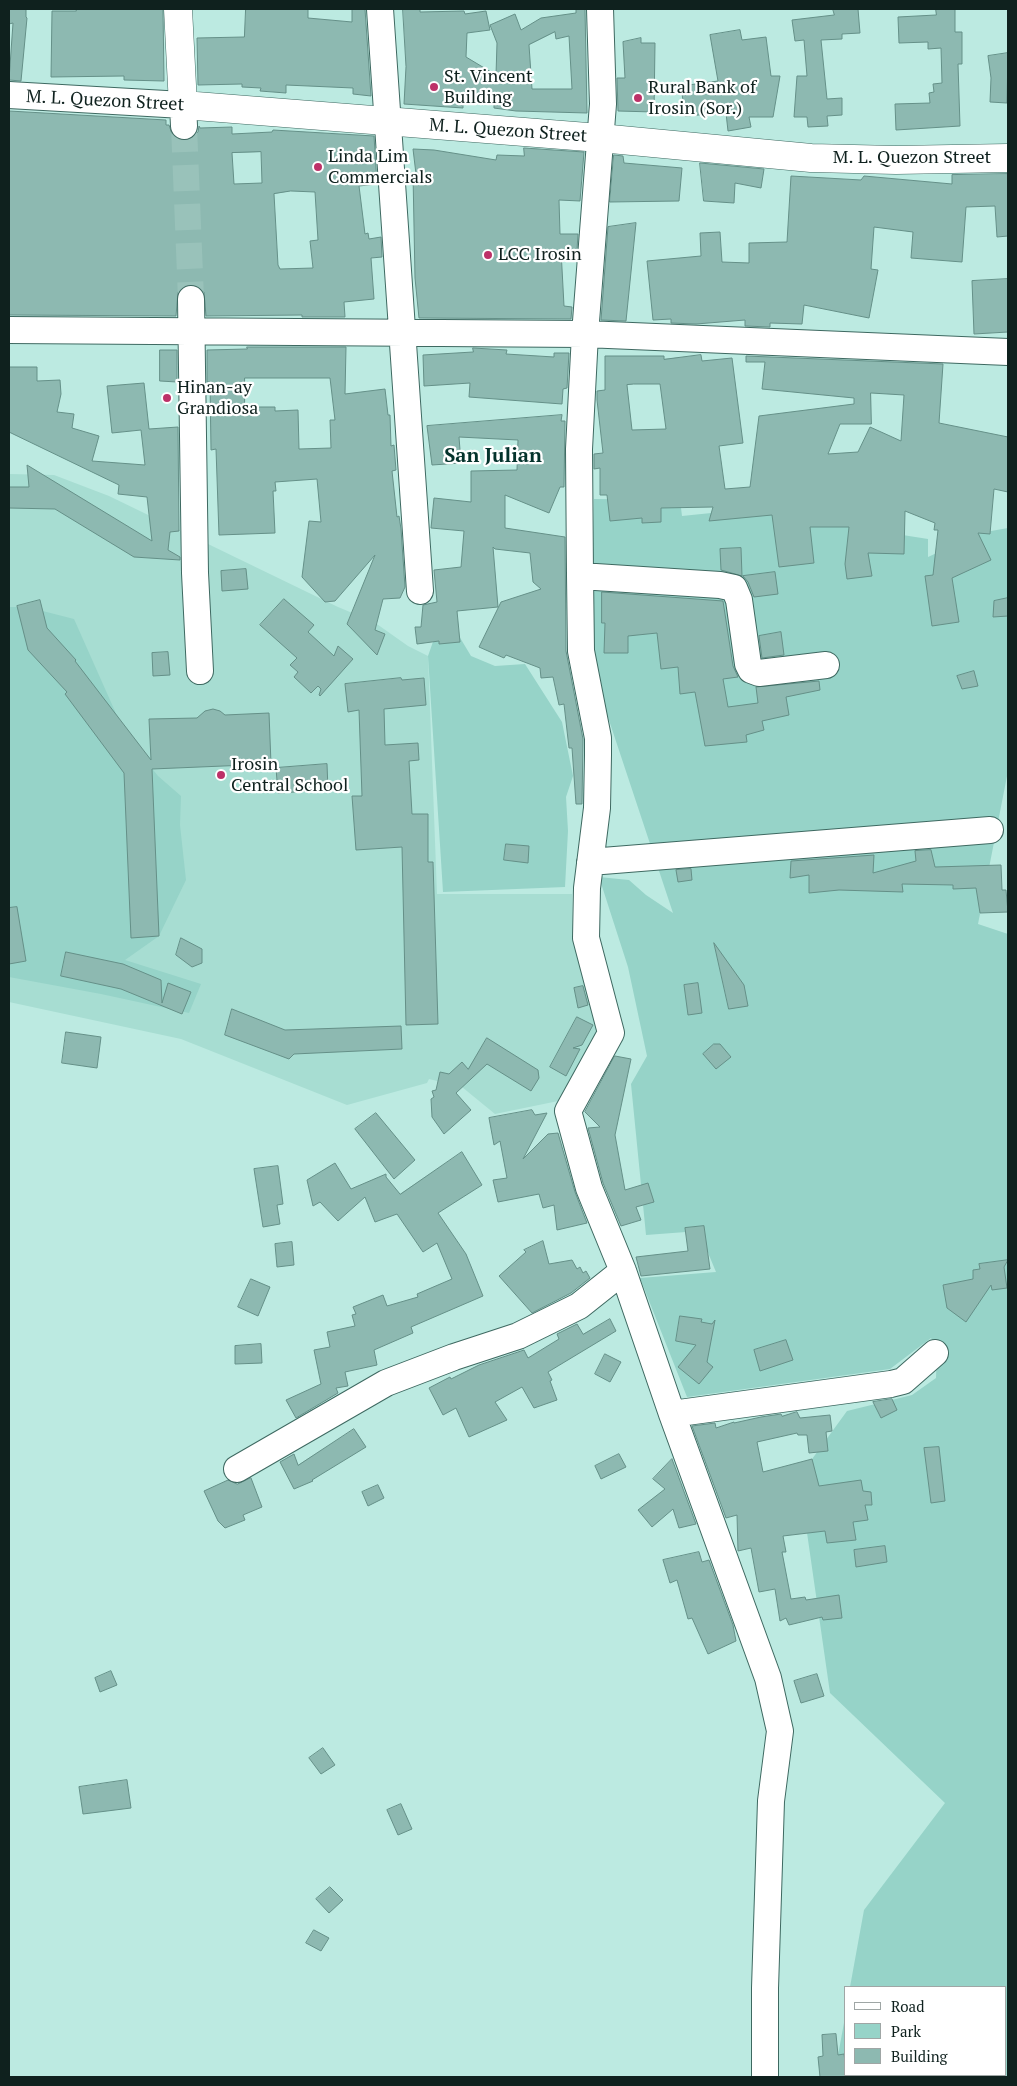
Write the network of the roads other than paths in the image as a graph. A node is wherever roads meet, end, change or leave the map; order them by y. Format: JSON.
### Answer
{"nodes":[{"id":1,"x":178,"y":9,"type":"edge"},
{"id":2,"x":380,"y":9,"type":"edge"},
{"id":3,"x":600,"y":9,"type":"edge"},
{"id":4,"x":9,"y":95,"type":"edge"},
{"id":5,"x":183,"y":115,"type":"junction"},
{"id":6,"x":388,"y":121,"type":"junction"},
{"id":7,"x":600,"y":138,"type":"junction"},
{"id":8,"x":1008,"y":158,"type":"edge"},
{"id":9,"x":191,"y":299,"type":"tunnel mouth"},
{"id":10,"x":9,"y":330,"type":"edge"},
{"id":11,"x":192,"y":333,"type":"junction"},
{"id":12,"x":401,"y":333,"type":"junction"},
{"id":13,"x":585,"y":334,"type":"junction"},
{"id":14,"x":1008,"y":352,"type":"edge"},
{"id":15,"x":580,"y":576,"type":"junction"},
{"id":16,"x":420,"y":591,"type":"dead end"},
{"id":17,"x":826,"y":665,"type":"dead end"},
{"id":18,"x":200,"y":671,"type":"dead end"},
{"id":19,"x":990,"y":830,"type":"dead end"},
{"id":20,"x":590,"y":862,"type":"junction"},
{"id":21,"x":623,"y":1271,"type":"junction"},
{"id":22,"x":935,"y":1353,"type":"dead end"},
{"id":23,"x":672,"y":1414,"type":"junction"},
{"id":24,"x":237,"y":1469,"type":"dead end"},
{"id":25,"x":765,"y":2077,"type":"edge"}],
"edges":[{"from":1,"to":5,"type":"main road"},
{"from":2,"to":6,"type":"street"},
{"from":3,"to":7,"type":"street"},
{"from":4,"to":5,"type":"street","name":"M. L. Quezon Street"},
{"from":5,"to":6,"type":"main road","name":"M. L. Quezon Street"},
{"from":6,"to":7,"type":"main road","name":"M. L. Quezon Street"},
{"from":6,"to":12,"type":"street"},
{"from":7,"to":8,"type":"main road","name":"M. L. Quezon Street"},
{"from":7,"to":13,"type":"street"},
{"from":9,"to":11,"type":"street"},
{"from":10,"to":11,"type":"street"},
{"from":11,"to":12,"type":"street"},
{"from":11,"to":18,"type":"street"},
{"from":12,"to":13,"type":"street"},
{"from":12,"to":16,"type":"street"},
{"from":13,"to":14,"type":"street"},
{"from":13,"to":15,"type":"street"},
{"from":15,"to":17,"type":"street"},
{"from":15,"to":20,"type":"street"},
{"from":19,"to":20,"type":"street"},
{"from":20,"to":21,"type":"street"},
{"from":21,"to":23,"type":"street"},
{"from":21,"to":24,"type":"street"},
{"from":22,"to":23,"type":"street"},
{"from":23,"to":25,"type":"street"}]}
